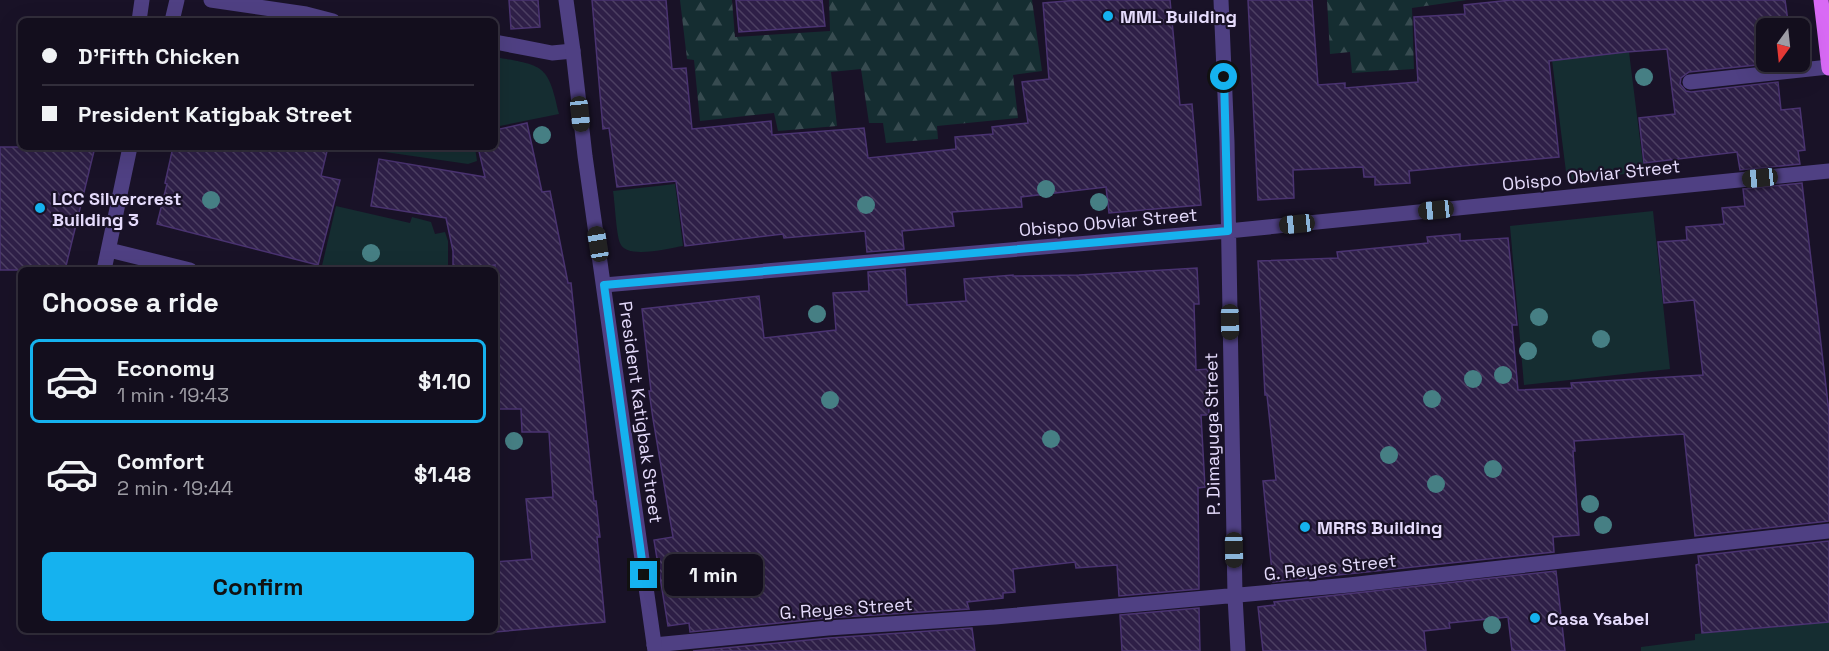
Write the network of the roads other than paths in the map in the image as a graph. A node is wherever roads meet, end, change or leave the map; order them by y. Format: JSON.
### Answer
{"nodes":[{"id":1,"x":142,"y":0,"type":"edge"},
{"id":2,"x":177,"y":0,"type":"edge"},
{"id":3,"x":211,"y":0,"type":"edge"},
{"id":4,"x":566,"y":0,"type":"edge"},
{"id":5,"x":1221,"y":0,"type":"edge"},
{"id":6,"x":1821,"y":0,"type":"edge"},
{"id":7,"x":139,"y":18,"type":"edge"},
{"id":8,"x":173,"y":18,"type":"edge"},
{"id":9,"x":321,"y":18,"type":"edge"},
{"id":10,"x":498,"y":43,"type":"edge"},
{"id":11,"x":573,"y":51,"type":"junction"},
{"id":12,"x":1829,"y":68,"type":"edge"},
{"id":13,"x":1690,"y":82,"type":"dead end"},
{"id":14,"x":129,"y":150,"type":"edge"},
{"id":15,"x":1829,"y":171,"type":"edge"},
{"id":16,"x":1228,"y":231,"type":"junction"},
{"id":17,"x":109,"y":250,"type":"junction"},
{"id":18,"x":105,"y":267,"type":"edge"},
{"id":19,"x":178,"y":267,"type":"edge"},
{"id":20,"x":604,"y":285,"type":"junction"},
{"id":21,"x":1829,"y":531,"type":"edge"},
{"id":22,"x":1235,"y":596,"type":"junction"},
{"id":23,"x":655,"y":648,"type":"edge"},
{"id":24,"x":1238,"y":651,"type":"edge"}],
"edges":[{"from":1,"to":7,"type":"street"},
{"from":2,"to":8,"type":"street"},
{"from":3,"to":9,"type":"street"},
{"from":4,"to":11,"type":"street","name":"President Katigbak Street"},
{"from":5,"to":16,"type":"street","name":"P. Dimayuga Street"},
{"from":6,"to":12,"type":"main road"},
{"from":10,"to":11,"type":"street"},
{"from":11,"to":20,"type":"street","name":"President Katigbak Street"},
{"from":12,"to":13,"type":"street"},
{"from":14,"to":17,"type":"street"},
{"from":15,"to":16,"type":"street","name":"Obispo Obviar Street"},
{"from":16,"to":20,"type":"street","name":"Obispo Obviar Street"},
{"from":16,"to":22,"type":"street","name":"P. Dimayuga Street"},
{"from":17,"to":18,"type":"street"},
{"from":17,"to":19,"type":"street"},
{"from":20,"to":23,"type":"street","name":"President Katigbak Street"},
{"from":21,"to":22,"type":"street","name":"G. Reyes Street"},
{"from":22,"to":23,"type":"street","name":"G. Reyes Street"},
{"from":22,"to":24,"type":"street","name":"P. Dimayuga Street"}]}
